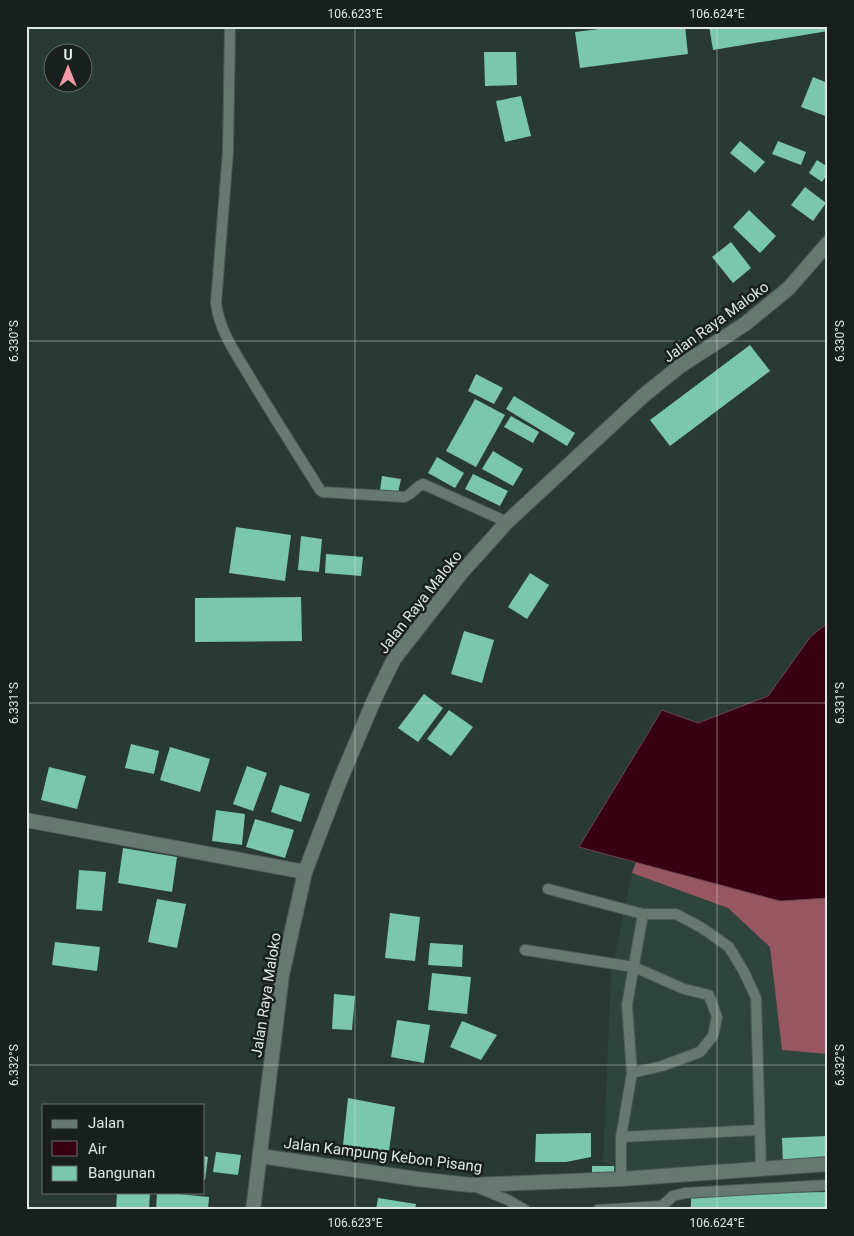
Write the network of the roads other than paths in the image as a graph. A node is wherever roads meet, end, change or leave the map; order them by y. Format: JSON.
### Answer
{"nodes":[{"id":1,"x":230,"y":26,"type":"edge"},
{"id":2,"x":828,"y":243,"type":"edge"},
{"id":3,"x":507,"y":522,"type":"junction"},
{"id":4,"x":26,"y":820,"type":"edge"},
{"id":5,"x":305,"y":872,"type":"junction"},
{"id":6,"x":548,"y":889,"type":"dead end"},
{"id":7,"x":643,"y":914,"type":"junction"},
{"id":8,"x":526,"y":950,"type":"dead end"},
{"id":9,"x":634,"y":967,"type":"junction"},
{"id":10,"x":632,"y":1072,"type":"junction"},
{"id":11,"x":759,"y":1130,"type":"junction"},
{"id":12,"x":621,"y":1137,"type":"junction"},
{"id":13,"x":260,"y":1156,"type":"junction"},
{"id":14,"x":828,"y":1164,"type":"edge"},
{"id":15,"x":761,"y":1169,"type":"junction"},
{"id":16,"x":621,"y":1179,"type":"junction"},
{"id":17,"x":470,"y":1185,"type":"junction"},
{"id":18,"x":828,"y":1185,"type":"edge"},
{"id":19,"x":253,"y":1210,"type":"edge"},
{"id":20,"x":525,"y":1210,"type":"edge"},
{"id":21,"x":598,"y":1210,"type":"edge"}],
"edges":[{"from":1,"to":3,"type":"lane"},
{"from":2,"to":3,"type":"street","name":"Jalan Raya Maloko"},
{"from":3,"to":5,"type":"street","name":"Jalan Raya Maloko"},
{"from":4,"to":5,"type":"street"},
{"from":5,"to":13,"type":"street","name":"Jalan Raya Maloko"},
{"from":6,"to":7,"type":"lane"},
{"from":7,"to":9,"type":"lane"},
{"from":7,"to":11,"type":"lane"},
{"from":8,"to":9,"type":"lane"},
{"from":9,"to":10,"type":"lane"},
{"from":9,"to":10,"type":"lane"},
{"from":10,"to":12,"type":"lane"},
{"from":11,"to":12,"type":"lane"},
{"from":11,"to":15,"type":"lane"},
{"from":12,"to":16,"type":"lane"},
{"from":13,"to":17,"type":"street","name":"Jalan Kampung Kebon Pisang"},
{"from":13,"to":19,"type":"street","name":"Jalan Raya Maloko"},
{"from":14,"to":15,"type":"street","name":"Jalan Kampung Kebon Pisang"},
{"from":15,"to":16,"type":"street","name":"Jalan Kampung Kebon Pisang"},
{"from":16,"to":17,"type":"street","name":"Jalan Kampung Kebon Pisang"},
{"from":17,"to":20,"type":"lane"},
{"from":18,"to":21,"type":"lane"}]}
